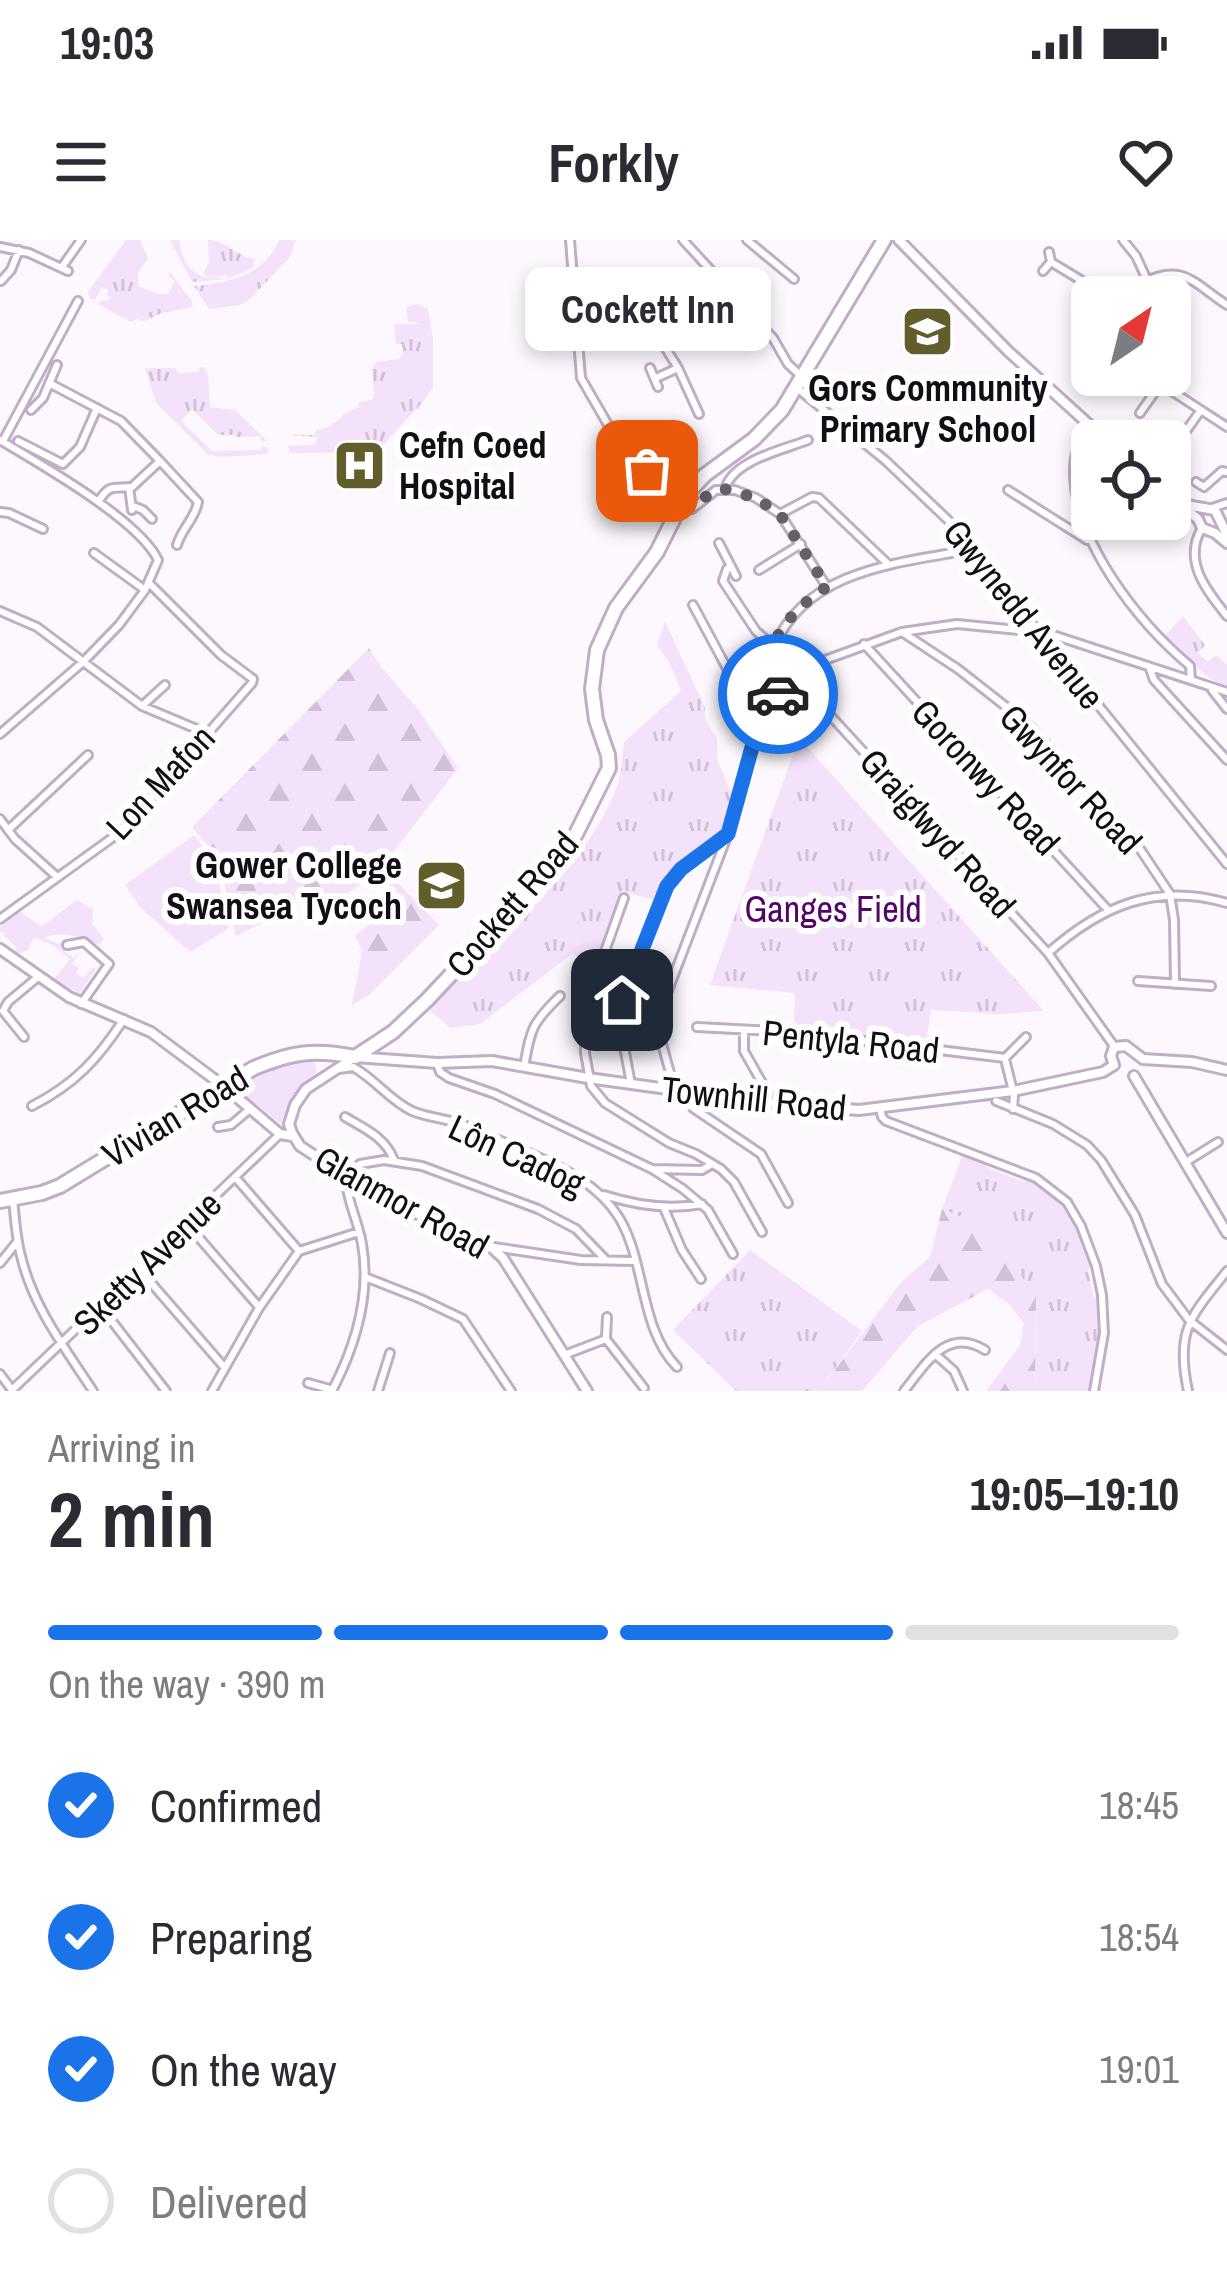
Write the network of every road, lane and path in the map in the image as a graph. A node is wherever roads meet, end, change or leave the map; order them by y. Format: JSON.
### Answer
{"nodes":[{"id":1,"x":81,"y":240,"type":"edge"},
{"id":2,"x":570,"y":240,"type":"edge"},
{"id":3,"x":682,"y":240,"type":"edge"},
{"id":4,"x":747,"y":240,"type":"edge"},
{"id":5,"x":884,"y":240,"type":"edge"},
{"id":6,"x":899,"y":240,"type":"edge"},
{"id":7,"x":1123,"y":240,"type":"edge"},
{"id":8,"x":0,"y":247,"type":"edge"},
{"id":9,"x":19,"y":250,"type":"junction"},
{"id":10,"x":1049,"y":252,"type":"dead end"},
{"id":11,"x":1052,"y":262,"type":"junction"},
{"id":12,"x":1043,"y":271,"type":"dead end"},
{"id":13,"x":1077,"y":276,"type":"edge"},
{"id":14,"x":1146,"y":276,"type":"edge"},
{"id":15,"x":794,"y":279,"type":"dead end"},
{"id":16,"x":1191,"y":281,"type":"edge"},
{"id":17,"x":1,"y":283,"type":"edge"},
{"id":18,"x":625,"y":283,"type":"dead end"},
{"id":19,"x":78,"y":302,"type":"dead end"},
{"id":20,"x":1227,"y":304,"type":"edge"},
{"id":21,"x":644,"y":314,"type":"junction"},
{"id":22,"x":578,"y":346,"type":"junction"},
{"id":23,"x":57,"y":365,"type":"dead end"},
{"id":24,"x":650,"y":368,"type":"dead end"},
{"id":25,"x":678,"y":368,"type":"junction"},
{"id":26,"x":799,"y":382,"type":"junction"},
{"id":27,"x":49,"y":383,"type":"junction"},
{"id":28,"x":1152,"y":396,"type":"edge"},
{"id":29,"x":1179,"y":396,"type":"edge"},
{"id":30,"x":98,"y":408,"type":"junction"},
{"id":31,"x":31,"y":410,"type":"dead end"},
{"id":32,"x":1201,"y":410,"type":"junction"},
{"id":33,"x":1140,"y":413,"type":"dead end"},
{"id":34,"x":700,"y":414,"type":"dead end"},
{"id":35,"x":1084,"y":420,"type":"edge"},
{"id":36,"x":1191,"y":424,"type":"edge"},
{"id":37,"x":1227,"y":428,"type":"edge"},
{"id":38,"x":808,"y":440,"type":"dead end"},
{"id":39,"x":1,"y":441,"type":"edge"},
{"id":40,"x":19,"y":441,"type":"dead end"},
{"id":41,"x":160,"y":461,"type":"junction"},
{"id":42,"x":1227,"y":472,"type":"edge"},
{"id":43,"x":1196,"y":482,"type":"dead end"},
{"id":44,"x":129,"y":487,"type":"junction"},
{"id":45,"x":725,"y":489,"type":"junction"},
{"id":46,"x":1008,"y":490,"type":"dead end"},
{"id":47,"x":98,"y":502,"type":"junction"},
{"id":48,"x":686,"y":503,"type":"junction"},
{"id":49,"x":1227,"y":504,"type":"edge"},
{"id":50,"x":1191,"y":507,"type":"edge"},
{"id":51,"x":0,"y":512,"type":"edge"},
{"id":52,"x":1214,"y":513,"type":"junction"},
{"id":53,"x":780,"y":514,"type":"junction"},
{"id":54,"x":1191,"y":515,"type":"edge"},
{"id":55,"x":152,"y":519,"type":"dead end"},
{"id":56,"x":1203,"y":526,"type":"junction"},
{"id":57,"x":43,"y":529,"type":"dead end"},
{"id":58,"x":1071,"y":529,"type":"edge"},
{"id":59,"x":1227,"y":539,"type":"edge"},
{"id":60,"x":1093,"y":540,"type":"edge"},
{"id":61,"x":719,"y":544,"type":"dead end"},
{"id":62,"x":801,"y":544,"type":"junction"},
{"id":63,"x":177,"y":545,"type":"dead end"},
{"id":64,"x":974,"y":549,"type":"junction"},
{"id":65,"x":94,"y":553,"type":"dead end"},
{"id":66,"x":890,"y":565,"type":"junction"},
{"id":67,"x":731,"y":566,"type":"junction"},
{"id":68,"x":759,"y":570,"type":"dead end"},
{"id":69,"x":736,"y":576,"type":"dead end"},
{"id":70,"x":147,"y":587,"type":"junction"},
{"id":71,"x":827,"y":587,"type":"junction"},
{"id":72,"x":693,"y":605,"type":"dead end"},
{"id":73,"x":0,"y":611,"type":"edge"},
{"id":74,"x":1227,"y":616,"type":"edge"},
{"id":75,"x":1036,"y":628,"type":"junction"},
{"id":76,"x":902,"y":632,"type":"junction"},
{"id":77,"x":1043,"y":637,"type":"junction"},
{"id":78,"x":864,"y":644,"type":"junction"},
{"id":79,"x":774,"y":647,"type":"junction"},
{"id":80,"x":83,"y":662,"type":"junction"},
{"id":81,"x":1150,"y":668,"type":"junction"},
{"id":82,"x":795,"y":677,"type":"junction"},
{"id":83,"x":1191,"y":680,"type":"junction"},
{"id":84,"x":165,"y":685,"type":"dead end"},
{"id":85,"x":1211,"y":686,"type":"junction"},
{"id":86,"x":1227,"y":692,"type":"edge"},
{"id":87,"x":142,"y":706,"type":"junction"},
{"id":88,"x":1227,"y":709,"type":"edge"},
{"id":89,"x":759,"y":722,"type":"junction"},
{"id":90,"x":206,"y":733,"type":"junction"},
{"id":91,"x":0,"y":734,"type":"edge"},
{"id":92,"x":88,"y":755,"type":"dead end"},
{"id":93,"x":1227,"y":760,"type":"edge"},
{"id":94,"x":0,"y":819,"type":"edge"},
{"id":95,"x":8,"y":830,"type":"junction"},
{"id":96,"x":728,"y":834,"type":"junction"},
{"id":97,"x":1227,"y":864,"type":"edge"},
{"id":98,"x":56,"y":877,"type":"junction"},
{"id":99,"x":1170,"y":894,"type":"junction"},
{"id":100,"x":624,"y":898,"type":"dead end"},
{"id":101,"x":1227,"y":903,"type":"edge"},
{"id":102,"x":1108,"y":910,"type":"junction"},
{"id":103,"x":0,"y":919,"type":"edge"},
{"id":104,"x":68,"y":945,"type":"dead end"},
{"id":105,"x":0,"y":949,"type":"edge"},
{"id":106,"x":1048,"y":953,"type":"junction"},
{"id":107,"x":38,"y":976,"type":"junction"},
{"id":108,"x":1138,"y":981,"type":"dead end"},
{"id":109,"x":1175,"y":984,"type":"junction"},
{"id":110,"x":1211,"y":986,"type":"dead end"},
{"id":111,"x":560,"y":996,"type":"dead end"},
{"id":112,"x":81,"y":1004,"type":"junction"},
{"id":113,"x":124,"y":1019,"type":"junction"},
{"id":114,"x":697,"y":1027,"type":"dead end"},
{"id":115,"x":744,"y":1029,"type":"junction"},
{"id":116,"x":388,"y":1035,"type":"junction"},
{"id":117,"x":24,"y":1037,"type":"dead end"},
{"id":118,"x":1027,"y":1037,"type":"dead end"},
{"id":119,"x":1114,"y":1047,"type":"junction"},
{"id":120,"x":362,"y":1053,"type":"junction"},
{"id":121,"x":1004,"y":1058,"type":"junction"},
{"id":122,"x":1143,"y":1059,"type":"junction"},
{"id":123,"x":392,"y":1060,"type":"junction"},
{"id":124,"x":437,"y":1063,"type":"junction"},
{"id":125,"x":1114,"y":1065,"type":"junction"},
{"id":126,"x":524,"y":1067,"type":"junction"},
{"id":127,"x":1227,"y":1070,"type":"edge"},
{"id":128,"x":329,"y":1071,"type":"junction"},
{"id":129,"x":1134,"y":1076,"type":"junction"},
{"id":130,"x":588,"y":1078,"type":"junction"},
{"id":131,"x":631,"y":1084,"type":"junction"},
{"id":132,"x":226,"y":1088,"type":"junction"},
{"id":133,"x":675,"y":1091,"type":"junction"},
{"id":134,"x":1013,"y":1091,"type":"junction"},
{"id":135,"x":687,"y":1093,"type":"junction"},
{"id":136,"x":996,"y":1101,"type":"dead end"},
{"id":137,"x":769,"y":1103,"type":"junction"},
{"id":138,"x":32,"y":1106,"type":"dead end"},
{"id":139,"x":880,"y":1108,"type":"junction"},
{"id":140,"x":1013,"y":1108,"type":"junction"},
{"id":141,"x":250,"y":1109,"type":"junction"},
{"id":142,"x":344,"y":1117,"type":"dead end"},
{"id":143,"x":218,"y":1127,"type":"dead end"},
{"id":144,"x":280,"y":1134,"type":"junction"},
{"id":145,"x":293,"y":1136,"type":"junction"},
{"id":146,"x":1218,"y":1142,"type":"dead end"},
{"id":147,"x":394,"y":1160,"type":"junction"},
{"id":148,"x":1185,"y":1162,"type":"junction"},
{"id":149,"x":712,"y":1164,"type":"junction"},
{"id":150,"x":652,"y":1169,"type":"junction"},
{"id":151,"x":235,"y":1177,"type":"junction"},
{"id":152,"x":348,"y":1178,"type":"junction"},
{"id":153,"x":600,"y":1194,"type":"junction"},
{"id":154,"x":4,"y":1199,"type":"edge"},
{"id":155,"x":788,"y":1203,"type":"dead end"},
{"id":156,"x":701,"y":1204,"type":"junction"},
{"id":157,"x":664,"y":1207,"type":"junction"},
{"id":158,"x":188,"y":1224,"type":"junction"},
{"id":159,"x":359,"y":1232,"type":"junction"},
{"id":160,"x":761,"y":1232,"type":"dead end"},
{"id":161,"x":1227,"y":1233,"type":"edge"},
{"id":162,"x":17,"y":1241,"type":"junction"},
{"id":163,"x":490,"y":1246,"type":"junction"},
{"id":164,"x":299,"y":1251,"type":"junction"},
{"id":165,"x":733,"y":1254,"type":"dead end"},
{"id":166,"x":605,"y":1260,"type":"junction"},
{"id":167,"x":636,"y":1261,"type":"junction"},
{"id":168,"x":0,"y":1262,"type":"edge"},
{"id":169,"x":140,"y":1270,"type":"junction"},
{"id":170,"x":1227,"y":1271,"type":"edge"},
{"id":171,"x":365,"y":1277,"type":"junction"},
{"id":172,"x":701,"y":1279,"type":"dead end"},
{"id":173,"x":101,"y":1307,"type":"junction"},
{"id":174,"x":259,"y":1307,"type":"junction"},
{"id":175,"x":607,"y":1317,"type":"dead end"},
{"id":176,"x":1189,"y":1320,"type":"junction"},
{"id":177,"x":606,"y":1339,"type":"junction"},
{"id":178,"x":63,"y":1344,"type":"junction"},
{"id":179,"x":985,"y":1350,"type":"dead end"},
{"id":180,"x":1227,"y":1350,"type":"edge"},
{"id":181,"x":390,"y":1353,"type":"dead end"},
{"id":182,"x":935,"y":1354,"type":"junction"},
{"id":183,"x":564,"y":1355,"type":"junction"},
{"id":184,"x":677,"y":1366,"type":"dead end"},
{"id":185,"x":225,"y":1368,"type":"junction"},
{"id":186,"x":0,"y":1374,"type":"edge"},
{"id":187,"x":308,"y":1383,"type":"dead end"},
{"id":188,"x":644,"y":1388,"type":"dead end"},
{"id":189,"x":333,"y":1390,"type":"edge"},
{"id":190,"x":13,"y":1391,"type":"edge"},
{"id":191,"x":93,"y":1391,"type":"edge"},
{"id":192,"x":166,"y":1391,"type":"edge"},
{"id":193,"x":212,"y":1391,"type":"edge"},
{"id":194,"x":378,"y":1391,"type":"edge"},
{"id":195,"x":511,"y":1391,"type":"edge"},
{"id":196,"x":587,"y":1391,"type":"edge"},
{"id":197,"x":904,"y":1391,"type":"edge"},
{"id":198,"x":963,"y":1391,"type":"edge"},
{"id":199,"x":1094,"y":1391,"type":"edge"},
{"id":200,"x":1188,"y":1391,"type":"edge"}],
"edges":[{"from":1,"to":9,"type":"street"},
{"from":2,"to":22,"type":"street"},
{"from":3,"to":26,"type":"street","name":"Gwynedd Avenue"},
{"from":4,"to":15,"type":"street"},
{"from":5,"to":26,"type":"main road","name":"Cockett Road"},
{"from":6,"to":35,"type":"street"},
{"from":7,"to":14,"type":"street"},
{"from":8,"to":9,"type":"street"},
{"from":9,"to":17,"type":"street"},
{"from":10,"to":11,"type":"street"},
{"from":11,"to":12,"type":"street"},
{"from":11,"to":13,"type":"street"},
{"from":16,"to":20,"type":"street"},
{"from":18,"to":21,"type":"street"},
{"from":19,"to":39,"type":"street"},
{"from":21,"to":22,"type":"street"},
{"from":21,"to":25,"type":"street"},
{"from":22,"to":48,"type":"street"},
{"from":23,"to":27,"type":"street"},
{"from":24,"to":25,"type":"street"},
{"from":25,"to":34,"type":"street"},
{"from":26,"to":48,"type":"main road","name":"Cockett Road"},
{"from":26,"to":64,"type":"street","name":"Gwynedd Avenue"},
{"from":27,"to":30,"type":"street"},
{"from":27,"to":31,"type":"street"},
{"from":28,"to":33,"type":"street"},
{"from":29,"to":32,"type":"street"},
{"from":30,"to":40,"type":"street"},
{"from":30,"to":41,"type":"street"},
{"from":32,"to":36,"type":"street"},
{"from":32,"to":37,"type":"street"},
{"from":38,"to":45,"type":"street"},
{"from":39,"to":47,"type":"street"},
{"from":41,"to":44,"type":"street"},
{"from":41,"to":63,"type":"street"},
{"from":42,"to":43,"type":"street"},
{"from":44,"to":47,"type":"street"},
{"from":44,"to":55,"type":"street"},
{"from":45,"to":48,"type":"street"},
{"from":45,"to":53,"type":"street"},
{"from":46,"to":58,"type":"street"},
{"from":47,"to":70,"type":"street"},
{"from":48,"to":116,"type":"main road","name":"Cockett Road"},
{"from":49,"to":52,"type":"street"},
{"from":50,"to":52,"type":"street"},
{"from":51,"to":57,"type":"street"},
{"from":52,"to":56,"type":"street"},
{"from":52,"to":56,"type":"street"},
{"from":52,"to":59,"type":"street"},
{"from":53,"to":62,"type":"street"},
{"from":53,"to":66,"type":"street"},
{"from":54,"to":56,"type":"street"},
{"from":56,"to":59,"type":"street"},
{"from":56,"to":74,"type":"street"},
{"from":60,"to":83,"type":"street"},
{"from":61,"to":67,"type":"street","name":"Graiglwyd Road"},
{"from":62,"to":68,"type":"street"},
{"from":62,"to":71,"type":"street"},
{"from":64,"to":66,"type":"street"},
{"from":64,"to":75,"type":"street","name":"Gwynedd Avenue"},
{"from":65,"to":70,"type":"street"},
{"from":66,"to":71,"type":"street"},
{"from":67,"to":69,"type":"street","name":"Graiglwyd Road"},
{"from":67,"to":79,"type":"street","name":"Graiglwyd Road"},
{"from":70,"to":80,"type":"street"},
{"from":70,"to":90,"type":"street","name":"Lon Mafon"},
{"from":71,"to":79,"type":"street"},
{"from":72,"to":89,"type":"street"},
{"from":73,"to":80,"type":"street"},
{"from":75,"to":76,"type":"street"},
{"from":75,"to":77,"type":"street","name":"Gwynedd Avenue"},
{"from":76,"to":78,"type":"street"},
{"from":76,"to":99,"type":"street","name":"Gwynfor Road"},
{"from":77,"to":81,"type":"street"},
{"from":77,"to":97,"type":"street","name":"Gwynedd Avenue"},
{"from":78,"to":82,"type":"street"},
{"from":78,"to":102,"type":"street","name":"Goronwy Road"},
{"from":79,"to":82,"type":"street","name":"Graiglwyd Road"},
{"from":80,"to":87,"type":"street"},
{"from":80,"to":91,"type":"street"},
{"from":81,"to":83,"type":"street"},
{"from":81,"to":93,"type":"street"},
{"from":82,"to":89,"type":"street"},
{"from":82,"to":106,"type":"street","name":"Graiglwyd Road"},
{"from":83,"to":85,"type":"street"},
{"from":84,"to":87,"type":"street"},
{"from":85,"to":86,"type":"street"},
{"from":85,"to":88,"type":"street"},
{"from":87,"to":90,"type":"street"},
{"from":89,"to":96,"type":"street"},
{"from":90,"to":98,"type":"street","name":"Lon Mafon"},
{"from":92,"to":95,"type":"street"},
{"from":94,"to":95,"type":"street"},
{"from":95,"to":98,"type":"street"},
{"from":96,"to":131,"type":"street"},
{"from":96,"to":133,"type":"street"},
{"from":98,"to":103,"type":"street","name":"Lon Mafon"},
{"from":99,"to":101,"type":"street"},
{"from":99,"to":102,"type":"street"},
{"from":99,"to":109,"type":"street"},
{"from":100,"to":130,"type":"street"},
{"from":102,"to":106,"type":"street"},
{"from":104,"to":112,"type":"street"},
{"from":105,"to":107,"type":"street"},
{"from":106,"to":119,"type":"street","name":"Graiglwyd Road"},
{"from":107,"to":112,"type":"street"},
{"from":107,"to":117,"type":"street"},
{"from":108,"to":109,"type":"street"},
{"from":109,"to":110,"type":"street"},
{"from":111,"to":126,"type":"street"},
{"from":112,"to":113,"type":"street"},
{"from":113,"to":132,"type":"street"},
{"from":113,"to":138,"type":"street"},
{"from":114,"to":115,"type":"street","name":"Pentyla Road"},
{"from":115,"to":121,"type":"street","name":"Pentyla Road"},
{"from":115,"to":137,"type":"street"},
{"from":116,"to":120,"type":"main road","name":"Cockett Road"},
{"from":116,"to":123,"type":"street"},
{"from":118,"to":121,"type":"street"},
{"from":119,"to":122,"type":"street"},
{"from":119,"to":125,"type":"street"},
{"from":120,"to":123,"type":"street","name":"Townhill Road"},
{"from":120,"to":128,"type":"street"},
{"from":120,"to":132,"type":"main road","name":"Vivian Road"},
{"from":121,"to":134,"type":"street"},
{"from":122,"to":127,"type":"street"},
{"from":122,"to":129,"type":"street"},
{"from":123,"to":124,"type":"street","name":"Townhill Road"},
{"from":124,"to":126,"type":"street","name":"Townhill Road"},
{"from":124,"to":150,"type":"street"},
{"from":125,"to":129,"type":"street"},
{"from":125,"to":134,"type":"street","name":"Townhill Road"},
{"from":126,"to":130,"type":"street","name":"Townhill Road"},
{"from":128,"to":145,"type":"street"},
{"from":128,"to":153,"type":"street","name":"Lôn Cadog"},
{"from":129,"to":148,"type":"street"},
{"from":130,"to":131,"type":"street","name":"Townhill Road"},
{"from":130,"to":149,"type":"street"},
{"from":131,"to":133,"type":"street","name":"Townhill Road"},
{"from":132,"to":141,"type":"street"},
{"from":132,"to":154,"type":"main road","name":"Vivian Road"},
{"from":133,"to":135,"type":"street","name":"Townhill Road"},
{"from":134,"to":139,"type":"street","name":"Townhill Road"},
{"from":134,"to":140,"type":"street"},
{"from":135,"to":137,"type":"street","name":"Townhill Road"},
{"from":135,"to":155,"type":"street"},
{"from":136,"to":140,"type":"street"},
{"from":137,"to":139,"type":"street","name":"Townhill Road"},
{"from":139,"to":199,"type":"street"},
{"from":140,"to":176,"type":"street"},
{"from":141,"to":143,"type":"street"},
{"from":141,"to":144,"type":"street"},
{"from":142,"to":147,"type":"street"},
{"from":144,"to":145,"type":"street"},
{"from":144,"to":151,"type":"street","name":"Sketty Avenue"},
{"from":145,"to":152,"type":"street","name":"Glanmor Road"},
{"from":146,"to":148,"type":"street"},
{"from":147,"to":152,"type":"street"},
{"from":147,"to":166,"type":"street"},
{"from":148,"to":161,"type":"street"},
{"from":149,"to":150,"type":"street"},
{"from":149,"to":160,"type":"street"},
{"from":150,"to":156,"type":"street"},
{"from":151,"to":158,"type":"street","name":"Sketty Avenue"},
{"from":151,"to":164,"type":"street"},
{"from":152,"to":159,"type":"street"},
{"from":152,"to":163,"type":"street","name":"Glanmor Road"},
{"from":153,"to":157,"type":"street"},
{"from":153,"to":167,"type":"street","name":"Lôn Cadog"},
{"from":154,"to":162,"type":"street"},
{"from":156,"to":157,"type":"street"},
{"from":156,"to":165,"type":"street"},
{"from":157,"to":172,"type":"street"},
{"from":158,"to":169,"type":"street","name":"Sketty Avenue"},
{"from":158,"to":174,"type":"street"},
{"from":159,"to":164,"type":"street"},
{"from":159,"to":171,"type":"street"},
{"from":162,"to":168,"type":"street"},
{"from":162,"to":178,"type":"street"},
{"from":163,"to":166,"type":"street"},
{"from":163,"to":183,"type":"street","name":"Glanmor Road"},
{"from":164,"to":174,"type":"street"},
{"from":166,"to":167,"type":"street"},
{"from":167,"to":184,"type":"street","name":"Lôn Cadog"},
{"from":169,"to":173,"type":"street","name":"Sketty Avenue"},
{"from":169,"to":185,"type":"street"},
{"from":170,"to":176,"type":"street"},
{"from":171,"to":189,"type":"street"},
{"from":171,"to":195,"type":"street"},
{"from":173,"to":178,"type":"street","name":"Sketty Avenue"},
{"from":173,"to":192,"type":"street"},
{"from":174,"to":185,"type":"street"},
{"from":175,"to":177,"type":"street"},
{"from":176,"to":180,"type":"street"},
{"from":176,"to":200,"type":"street"},
{"from":177,"to":183,"type":"street"},
{"from":177,"to":188,"type":"street"},
{"from":178,"to":190,"type":"street","name":"Sketty Avenue"},
{"from":178,"to":191,"type":"street"},
{"from":179,"to":182,"type":"street"},
{"from":181,"to":194,"type":"street"},
{"from":182,"to":197,"type":"street"},
{"from":182,"to":198,"type":"street"},
{"from":183,"to":196,"type":"street","name":"Glanmor Road"},
{"from":185,"to":193,"type":"street"},
{"from":186,"to":190,"type":"street"},
{"from":187,"to":189,"type":"street"}]}
